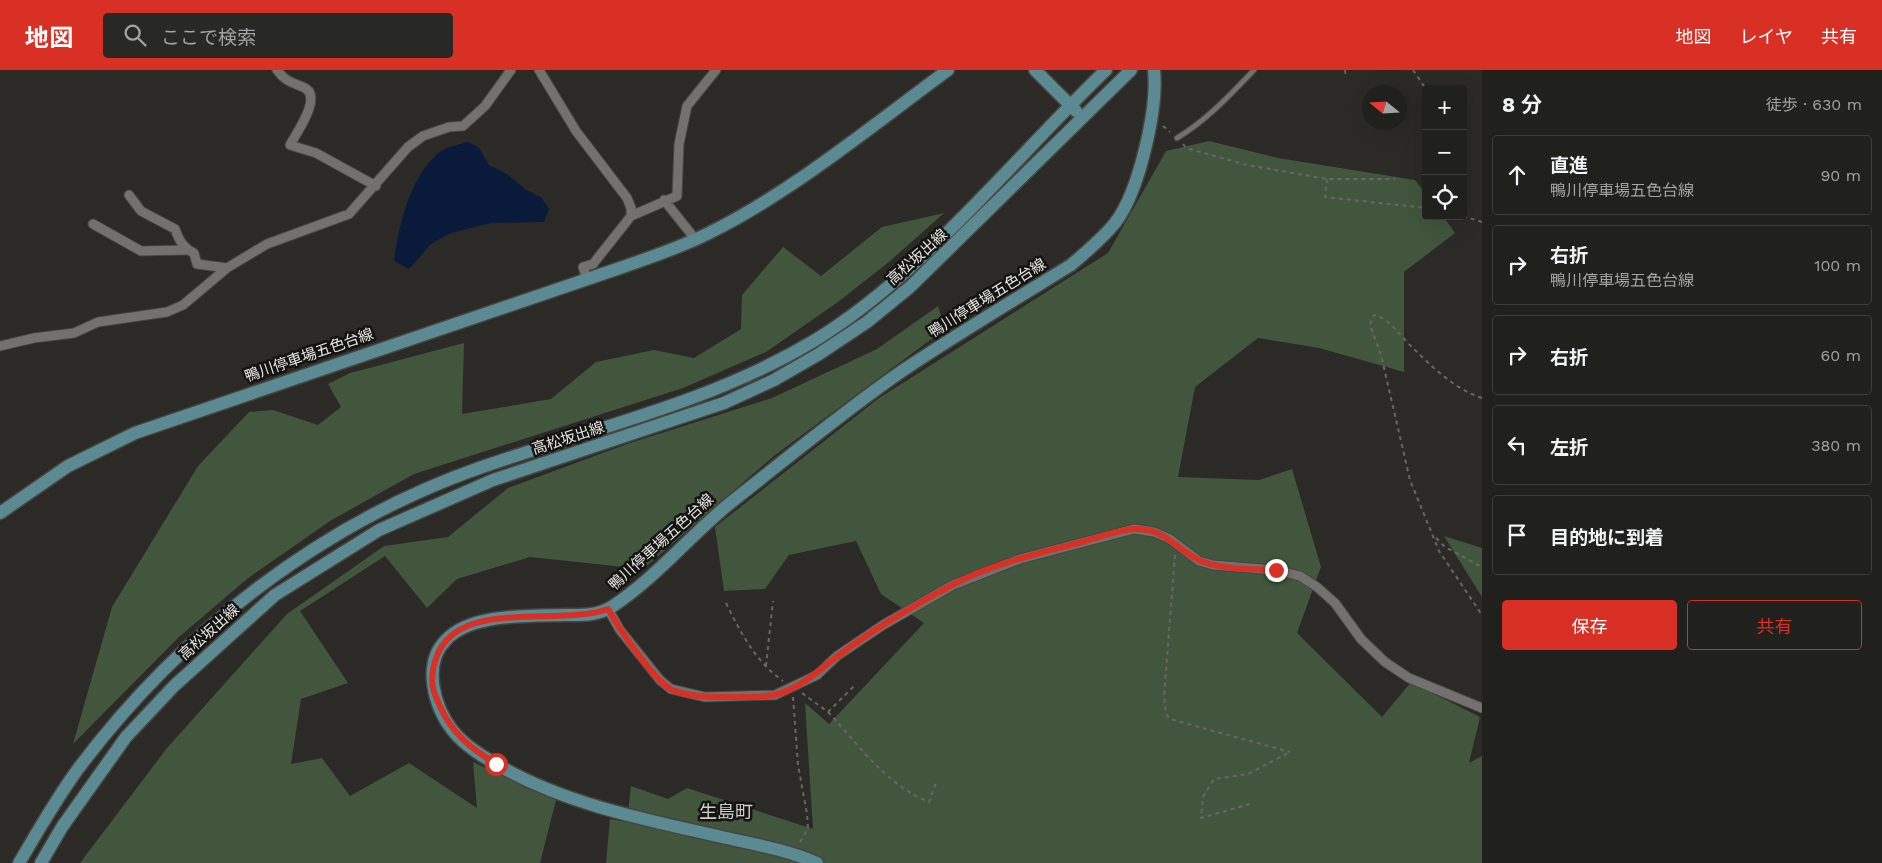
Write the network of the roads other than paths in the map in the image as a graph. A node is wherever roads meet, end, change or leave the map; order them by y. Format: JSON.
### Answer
{"nodes":[{"id":1,"x":277,"y":70,"type":"edge"},
{"id":2,"x":511,"y":70,"type":"edge"},
{"id":3,"x":539,"y":70,"type":"edge"},
{"id":4,"x":716,"y":70,"type":"edge"},
{"id":5,"x":948,"y":70,"type":"edge"},
{"id":6,"x":1035,"y":70,"type":"edge"},
{"id":7,"x":1106,"y":70,"type":"edge"},
{"id":8,"x":1131,"y":70,"type":"edge"},
{"id":9,"x":1254,"y":70,"type":"edge"},
{"id":10,"x":1157,"y":72,"type":"edge"},
{"id":11,"x":1071,"y":105,"type":"junction"},
{"id":12,"x":1084,"y":118,"type":"junction"},
{"id":13,"x":1177,"y":138,"type":"road end"},
{"id":14,"x":376,"y":186,"type":"junction"},
{"id":15,"x":129,"y":195,"type":"dead end"},
{"id":16,"x":664,"y":200,"type":"junction"},
{"id":17,"x":631,"y":216,"type":"junction"},
{"id":18,"x":93,"y":224,"type":"dead end"},
{"id":19,"x":696,"y":240,"type":"junction"},
{"id":20,"x":187,"y":250,"type":"junction"},
{"id":21,"x":227,"y":268,"type":"junction"},
{"id":22,"x":587,"y":279,"type":"junction"},
{"id":23,"x":0,"y":346,"type":"edge"},
{"id":24,"x":0,"y":513,"type":"edge"},
{"id":25,"x":608,"y":609,"type":"junction"},
{"id":26,"x":1482,"y":708,"type":"edge"},
{"id":27,"x":20,"y":863,"type":"edge"},
{"id":28,"x":42,"y":863,"type":"edge"},
{"id":29,"x":818,"y":863,"type":"edge"}],
"edges":[{"from":1,"to":14,"type":"street"},
{"from":2,"to":14,"type":"street"},
{"from":3,"to":17,"type":"street"},
{"from":4,"to":16,"type":"street"},
{"from":5,"to":19,"type":"main road","name":"鴨川停車場五色台線"},
{"from":6,"to":11,"type":"main road"},
{"from":7,"to":11,"type":"main road","name":"高松坂出線"},
{"from":8,"to":12,"type":"main road","name":"高松坂出線"},
{"from":9,"to":13,"type":"lane"},
{"from":10,"to":25,"type":"main road","name":"鴨川停車場五色台線"},
{"from":11,"to":12,"type":"main road"},
{"from":11,"to":27,"type":"main road","name":"高松坂出線"},
{"from":12,"to":28,"type":"main road","name":"高松坂出線"},
{"from":14,"to":21,"type":"street"},
{"from":15,"to":20,"type":"street"},
{"from":16,"to":17,"type":"street"},
{"from":16,"to":19,"type":"street"},
{"from":17,"to":22,"type":"street"},
{"from":18,"to":20,"type":"street"},
{"from":19,"to":22,"type":"main road","name":"鴨川停車場五色台線"},
{"from":20,"to":21,"type":"street"},
{"from":21,"to":23,"type":"street"},
{"from":22,"to":24,"type":"main road","name":"鴨川停車場五色台線"},
{"from":25,"to":26,"type":"street"},
{"from":25,"to":29,"type":"main road","name":"鴨川停車場五色台線"}]}
